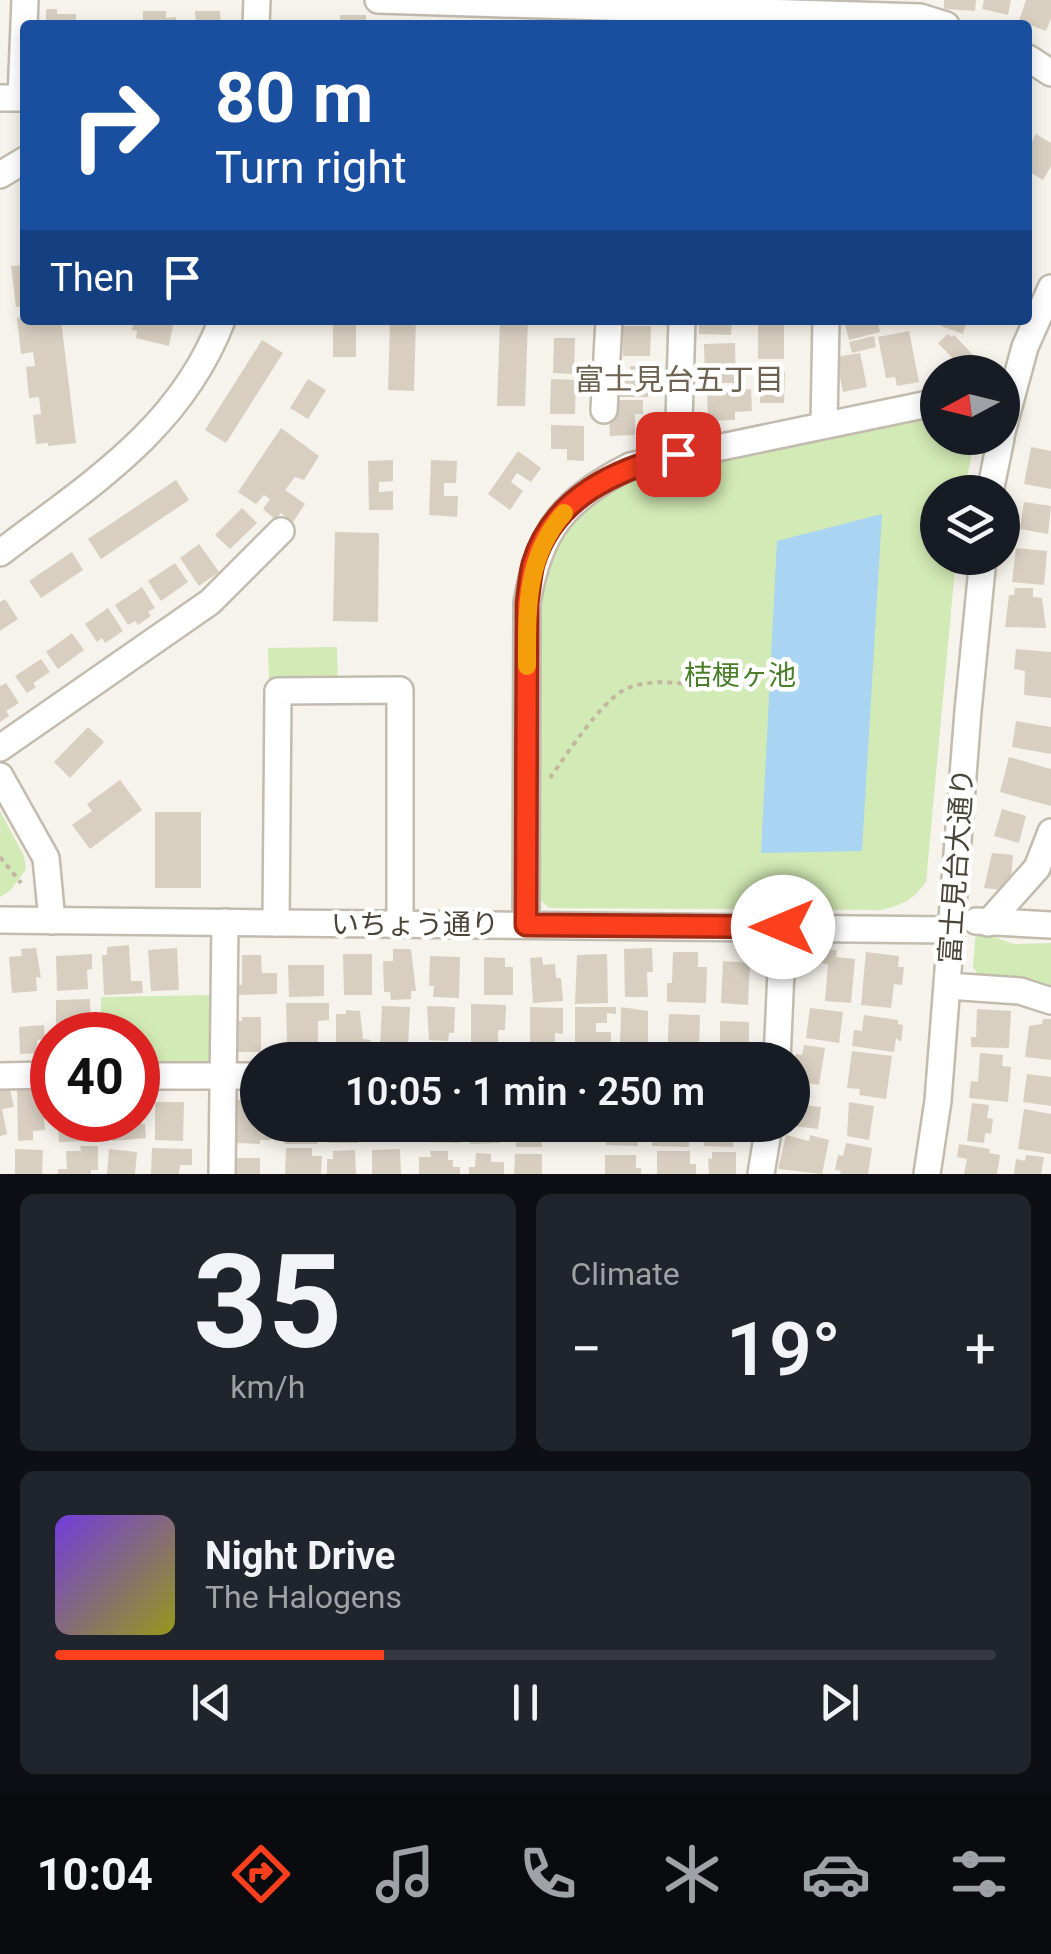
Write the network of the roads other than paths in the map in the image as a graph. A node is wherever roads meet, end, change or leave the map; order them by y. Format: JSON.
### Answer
{"nodes":[{"id":1,"x":378,"y":0,"type":"edge"},
{"id":2,"x":692,"y":12,"type":"edge"},
{"id":3,"x":833,"y":20,"type":"edge"},
{"id":4,"x":930,"y":20,"type":"edge"},
{"id":5,"x":1051,"y":288,"type":"edge"},
{"id":6,"x":219,"y":325,"type":"edge"},
{"id":7,"x":609,"y":325,"type":"edge"},
{"id":8,"x":682,"y":325,"type":"edge"},
{"id":9,"x":826,"y":325,"type":"edge"},
{"id":10,"x":1020,"y":356,"type":"edge"},
{"id":11,"x":920,"y":406,"type":"edge"},
{"id":12,"x":604,"y":410,"type":"dead end"},
{"id":13,"x":824,"y":425,"type":"junction"},
{"id":14,"x":678,"y":454,"type":"junction"},
{"id":15,"x":280,"y":531,"type":"dead end"},
{"id":16,"x":0,"y":553,"type":"edge"},
{"id":17,"x":982,"y":575,"type":"edge"},
{"id":18,"x":0,"y":748,"type":"edge"},
{"id":19,"x":0,"y":776,"type":"edge"},
{"id":20,"x":1051,"y":832,"type":"edge"},
{"id":21,"x":0,"y":920,"type":"edge"},
{"id":22,"x":52,"y":921,"type":"junction"},
{"id":23,"x":225,"y":922,"type":"junction"},
{"id":24,"x":276,"y":923,"type":"junction"},
{"id":25,"x":951,"y":923,"type":"junction"},
{"id":26,"x":988,"y":923,"type":"junction"},
{"id":27,"x":400,"y":924,"type":"junction"},
{"id":28,"x":526,"y":925,"type":"junction"},
{"id":29,"x":1051,"y":925,"type":"edge"},
{"id":30,"x":783,"y":927,"type":"junction"},
{"id":31,"x":948,"y":986,"type":"junction"},
{"id":32,"x":1051,"y":1002,"type":"edge"},
{"id":33,"x":778,"y":1042,"type":"edge"},
{"id":34,"x":0,"y":1076,"type":"edge"},
{"id":35,"x":30,"y":1076,"type":"edge"},
{"id":36,"x":160,"y":1076,"type":"edge"},
{"id":37,"x":222,"y":1076,"type":"junction"},
{"id":38,"x":240,"y":1076,"type":"edge"},
{"id":39,"x":766,"y":1142,"type":"edge"},
{"id":40,"x":222,"y":1174,"type":"edge"},
{"id":41,"x":761,"y":1174,"type":"edge"},
{"id":42,"x":927,"y":1174,"type":"edge"}],
"edges":[{"from":1,"to":2,"type":"street"},
{"from":2,"to":3,"type":"street"},
{"from":3,"to":4,"type":"street"},
{"from":5,"to":10,"type":"street"},
{"from":6,"to":16,"type":"street"},
{"from":7,"to":12,"type":"street"},
{"from":8,"to":14,"type":"street"},
{"from":9,"to":13,"type":"street"},
{"from":11,"to":13,"type":"street"},
{"from":13,"to":14,"type":"street"},
{"from":14,"to":28,"type":"street"},
{"from":15,"to":18,"type":"street"},
{"from":17,"to":25,"type":"street","name":"富士見台大通り"},
{"from":19,"to":22,"type":"street"},
{"from":20,"to":26,"type":"street"},
{"from":21,"to":22,"type":"street","name":"いちょう通り"},
{"from":22,"to":23,"type":"street","name":"いちょう通り"},
{"from":23,"to":24,"type":"street","name":"いちょう通り"},
{"from":23,"to":37,"type":"street"},
{"from":24,"to":27,"type":"street","name":"いちょう通り"},
{"from":24,"to":27,"type":"street"},
{"from":25,"to":26,"type":"street","name":"いちょう通り"},
{"from":25,"to":30,"type":"street","name":"いちょう通り"},
{"from":25,"to":31,"type":"street","name":"富士見台大通り"},
{"from":26,"to":29,"type":"street","name":"いちょう通り"},
{"from":27,"to":28,"type":"street","name":"いちょう通り"},
{"from":28,"to":30,"type":"street","name":"いちょう通り"},
{"from":30,"to":33,"type":"street"},
{"from":31,"to":32,"type":"street"},
{"from":31,"to":42,"type":"street","name":"富士見台大通り"},
{"from":34,"to":35,"type":"street"},
{"from":36,"to":37,"type":"street"},
{"from":37,"to":38,"type":"street"},
{"from":37,"to":40,"type":"street"},
{"from":39,"to":41,"type":"street"}]}
